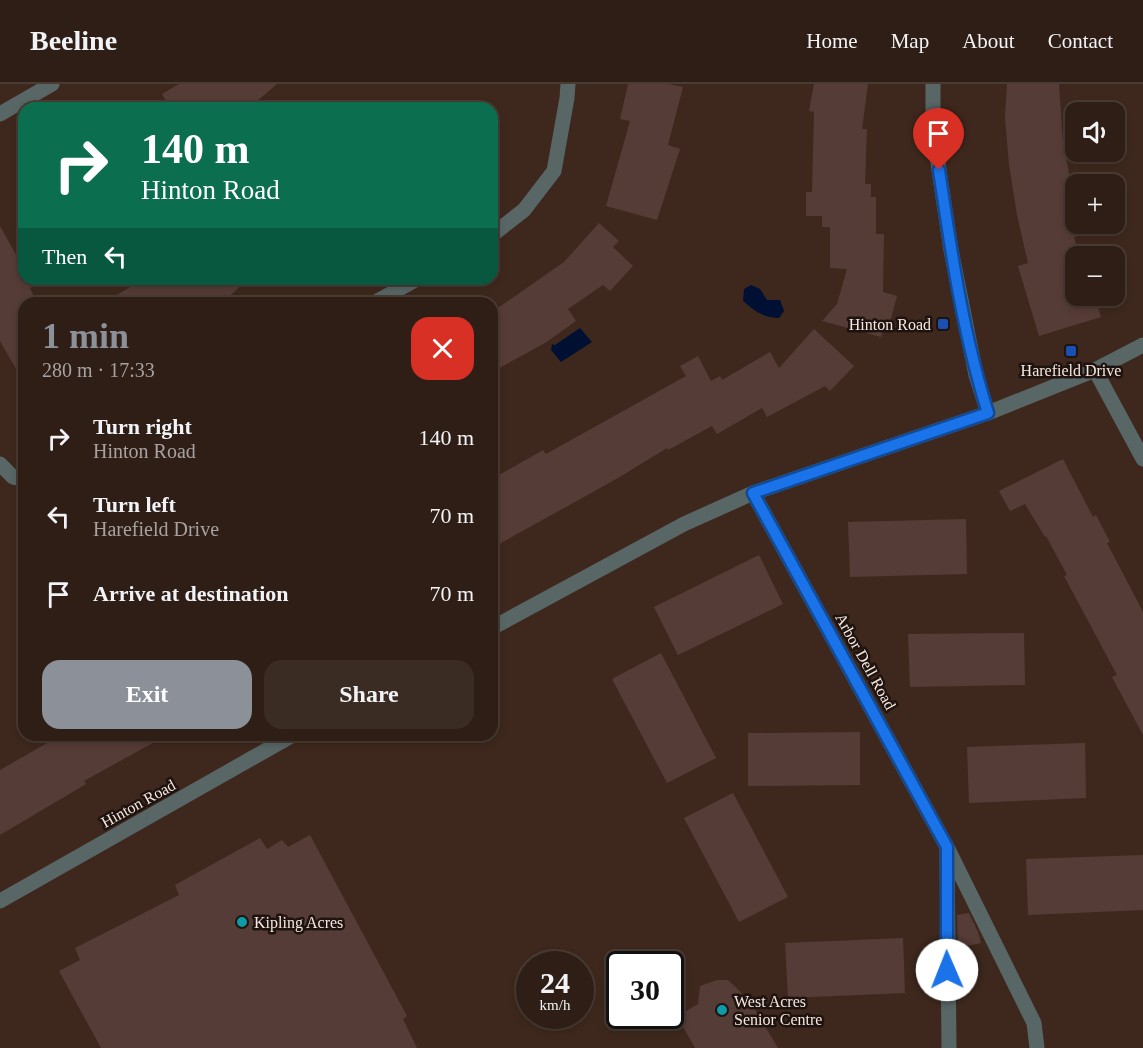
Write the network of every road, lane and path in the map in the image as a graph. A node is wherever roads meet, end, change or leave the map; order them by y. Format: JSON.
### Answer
{"nodes":[{"id":1,"x":52,"y":84,"type":"edge"},
{"id":2,"x":568,"y":84,"type":"edge"},
{"id":3,"x":933,"y":84,"type":"edge"},
{"id":4,"x":21,"y":102,"type":"edge"},
{"id":5,"x":18,"y":104,"type":"edge"},
{"id":6,"x":0,"y":114,"type":"edge"},
{"id":7,"x":498,"y":230,"type":"edge"},
{"id":8,"x":406,"y":285,"type":"edge"},
{"id":9,"x":385,"y":297,"type":"edge"},
{"id":10,"x":1143,"y":345,"type":"edge"},
{"id":11,"x":1095,"y":370,"type":"junction"},
{"id":12,"x":988,"y":413,"type":"junction"},
{"id":13,"x":1143,"y":459,"type":"edge"},
{"id":14,"x":0,"y":464,"type":"edge"},
{"id":15,"x":18,"y":477,"type":"edge"},
{"id":16,"x":753,"y":493,"type":"junction"},
{"id":17,"x":498,"y":625,"type":"edge"},
{"id":18,"x":282,"y":741,"type":"edge"},
{"id":19,"x":947,"y":847,"type":"junction"},
{"id":20,"x":0,"y":902,"type":"edge"},
{"id":21,"x":949,"y":1048,"type":"edge"},
{"id":22,"x":1037,"y":1048,"type":"edge"}],
"edges":[{"from":1,"to":4,"type":"street"},
{"from":2,"to":7,"type":"street"},
{"from":3,"to":12,"type":"street"},
{"from":5,"to":6,"type":"street"},
{"from":8,"to":9,"type":"street"},
{"from":10,"to":11,"type":"street"},
{"from":11,"to":12,"type":"street"},
{"from":11,"to":13,"type":"street"},
{"from":12,"to":16,"type":"street"},
{"from":14,"to":15,"type":"street"},
{"from":16,"to":17,"type":"street"},
{"from":16,"to":19,"type":"street","name":"Arbor Dell Road"},
{"from":18,"to":20,"type":"street","name":"Hinton Road"},
{"from":19,"to":21,"type":"street","name":"Arbor Dell Road"},
{"from":19,"to":22,"type":"street","name":"Arbor Dell Road"}]}
